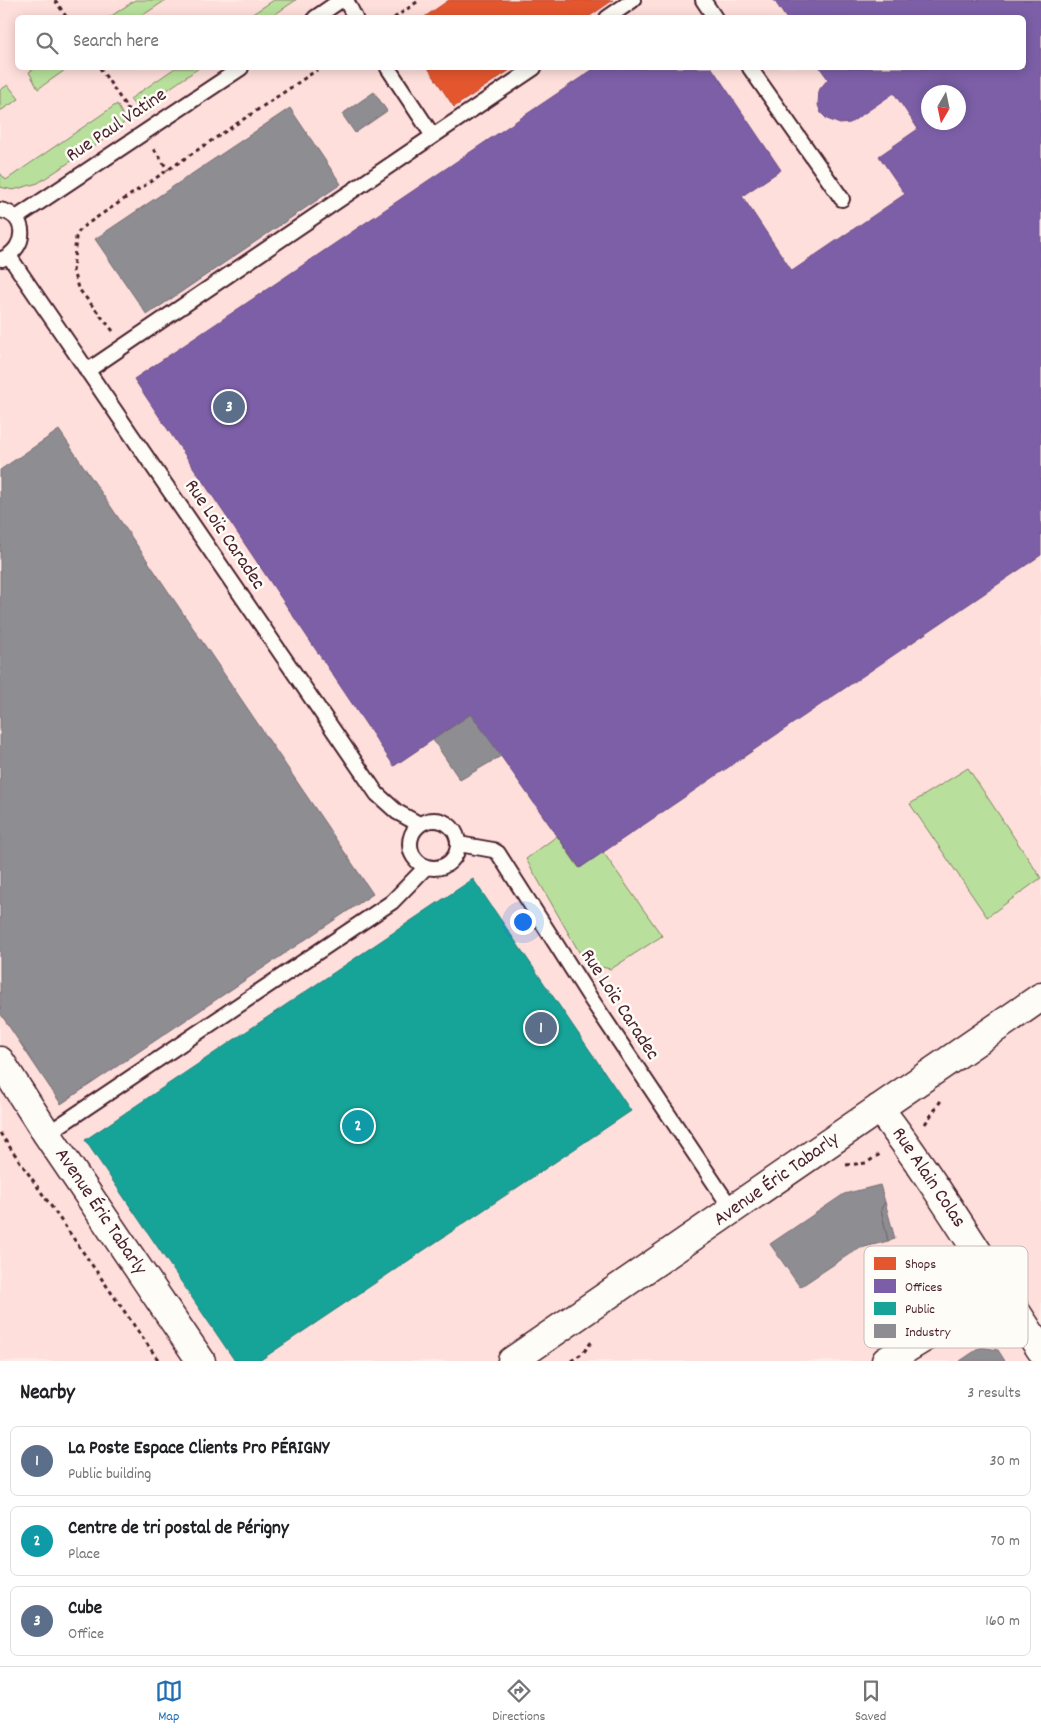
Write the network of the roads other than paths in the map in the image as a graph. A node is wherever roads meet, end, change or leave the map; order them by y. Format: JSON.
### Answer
{"nodes":[{"id":1,"x":341,"y":0,"type":"edge"},
{"id":2,"x":346,"y":0,"type":"edge"},
{"id":3,"x":633,"y":0,"type":"edge"},
{"id":4,"x":703,"y":0,"type":"edge"},
{"id":5,"x":319,"y":15,"type":"edge"},
{"id":6,"x":354,"y":15,"type":"edge"},
{"id":7,"x":611,"y":15,"type":"edge"},
{"id":8,"x":713,"y":15,"type":"edge"},
{"id":9,"x":238,"y":70,"type":"edge"},
{"id":10,"x":389,"y":70,"type":"edge"},
{"id":11,"x":531,"y":70,"type":"edge"},
{"id":12,"x":751,"y":70,"type":"edge"},
{"id":13,"x":433,"y":136,"type":"junction"},
{"id":14,"x":842,"y":199,"type":"dead end"},
{"id":15,"x":0,"y":210,"type":"edge"},
{"id":16,"x":16,"y":218,"type":"junction"},
{"id":17,"x":4,"y":258,"type":"edge"},
{"id":18,"x":87,"y":371,"type":"junction"},
{"id":19,"x":420,"y":824,"type":"junction"},
{"id":20,"x":459,"y":844,"type":"junction"},
{"id":21,"x":426,"y":867,"type":"junction"},
{"id":22,"x":1041,"y":997,"type":"edge"},
{"id":23,"x":0,"y":1061,"type":"edge"},
{"id":24,"x":879,"y":1108,"type":"junction"},
{"id":25,"x":48,"y":1134,"type":"junction"},
{"id":26,"x":733,"y":1211,"type":"junction"},
{"id":27,"x":973,"y":1246,"type":"edge"},
{"id":28,"x":1028,"y":1331,"type":"edge"},
{"id":29,"x":907,"y":1348,"type":"edge"},
{"id":30,"x":1041,"y":1350,"type":"edge"},
{"id":31,"x":201,"y":1361,"type":"edge"},
{"id":32,"x":512,"y":1361,"type":"edge"},
{"id":33,"x":886,"y":1361,"type":"edge"}],
"edges":[{"from":1,"to":5,"type":"lane"},
{"from":2,"to":6,"type":"lane"},
{"from":3,"to":7,"type":"lane"},
{"from":4,"to":8,"type":"lane"},
{"from":9,"to":16,"type":"lane","name":"Rue Paul Vatine"},
{"from":10,"to":13,"type":"lane"},
{"from":11,"to":13,"type":"lane"},
{"from":12,"to":14,"type":"lane"},
{"from":13,"to":18,"type":"lane"},
{"from":15,"to":16,"type":"lane"},
{"from":16,"to":17,"type":"lane"},
{"from":17,"to":18,"type":"lane","name":"Rue Loïc Caradec"},
{"from":18,"to":19,"type":"lane","name":"Rue Loïc Caradec"},
{"from":19,"to":20,"type":"lane"},
{"from":19,"to":21,"type":"lane"},
{"from":20,"to":21,"type":"lane"},
{"from":20,"to":26,"type":"lane","name":"Rue Loïc Caradec"},
{"from":21,"to":25,"type":"lane"},
{"from":22,"to":24,"type":"street","name":"Avenue Éric Tabarly"},
{"from":23,"to":25,"type":"street","name":"Avenue Éric Tabarly"},
{"from":24,"to":26,"type":"street","name":"Avenue Éric Tabarly"},
{"from":24,"to":27,"type":"street","name":"Rue Alain Colas"},
{"from":25,"to":31,"type":"street","name":"Avenue Éric Tabarly"},
{"from":26,"to":32,"type":"street","name":"Avenue Éric Tabarly"},
{"from":28,"to":30,"type":"street","name":"Rue Alain Colas"},
{"from":29,"to":33,"type":"street"}]}
